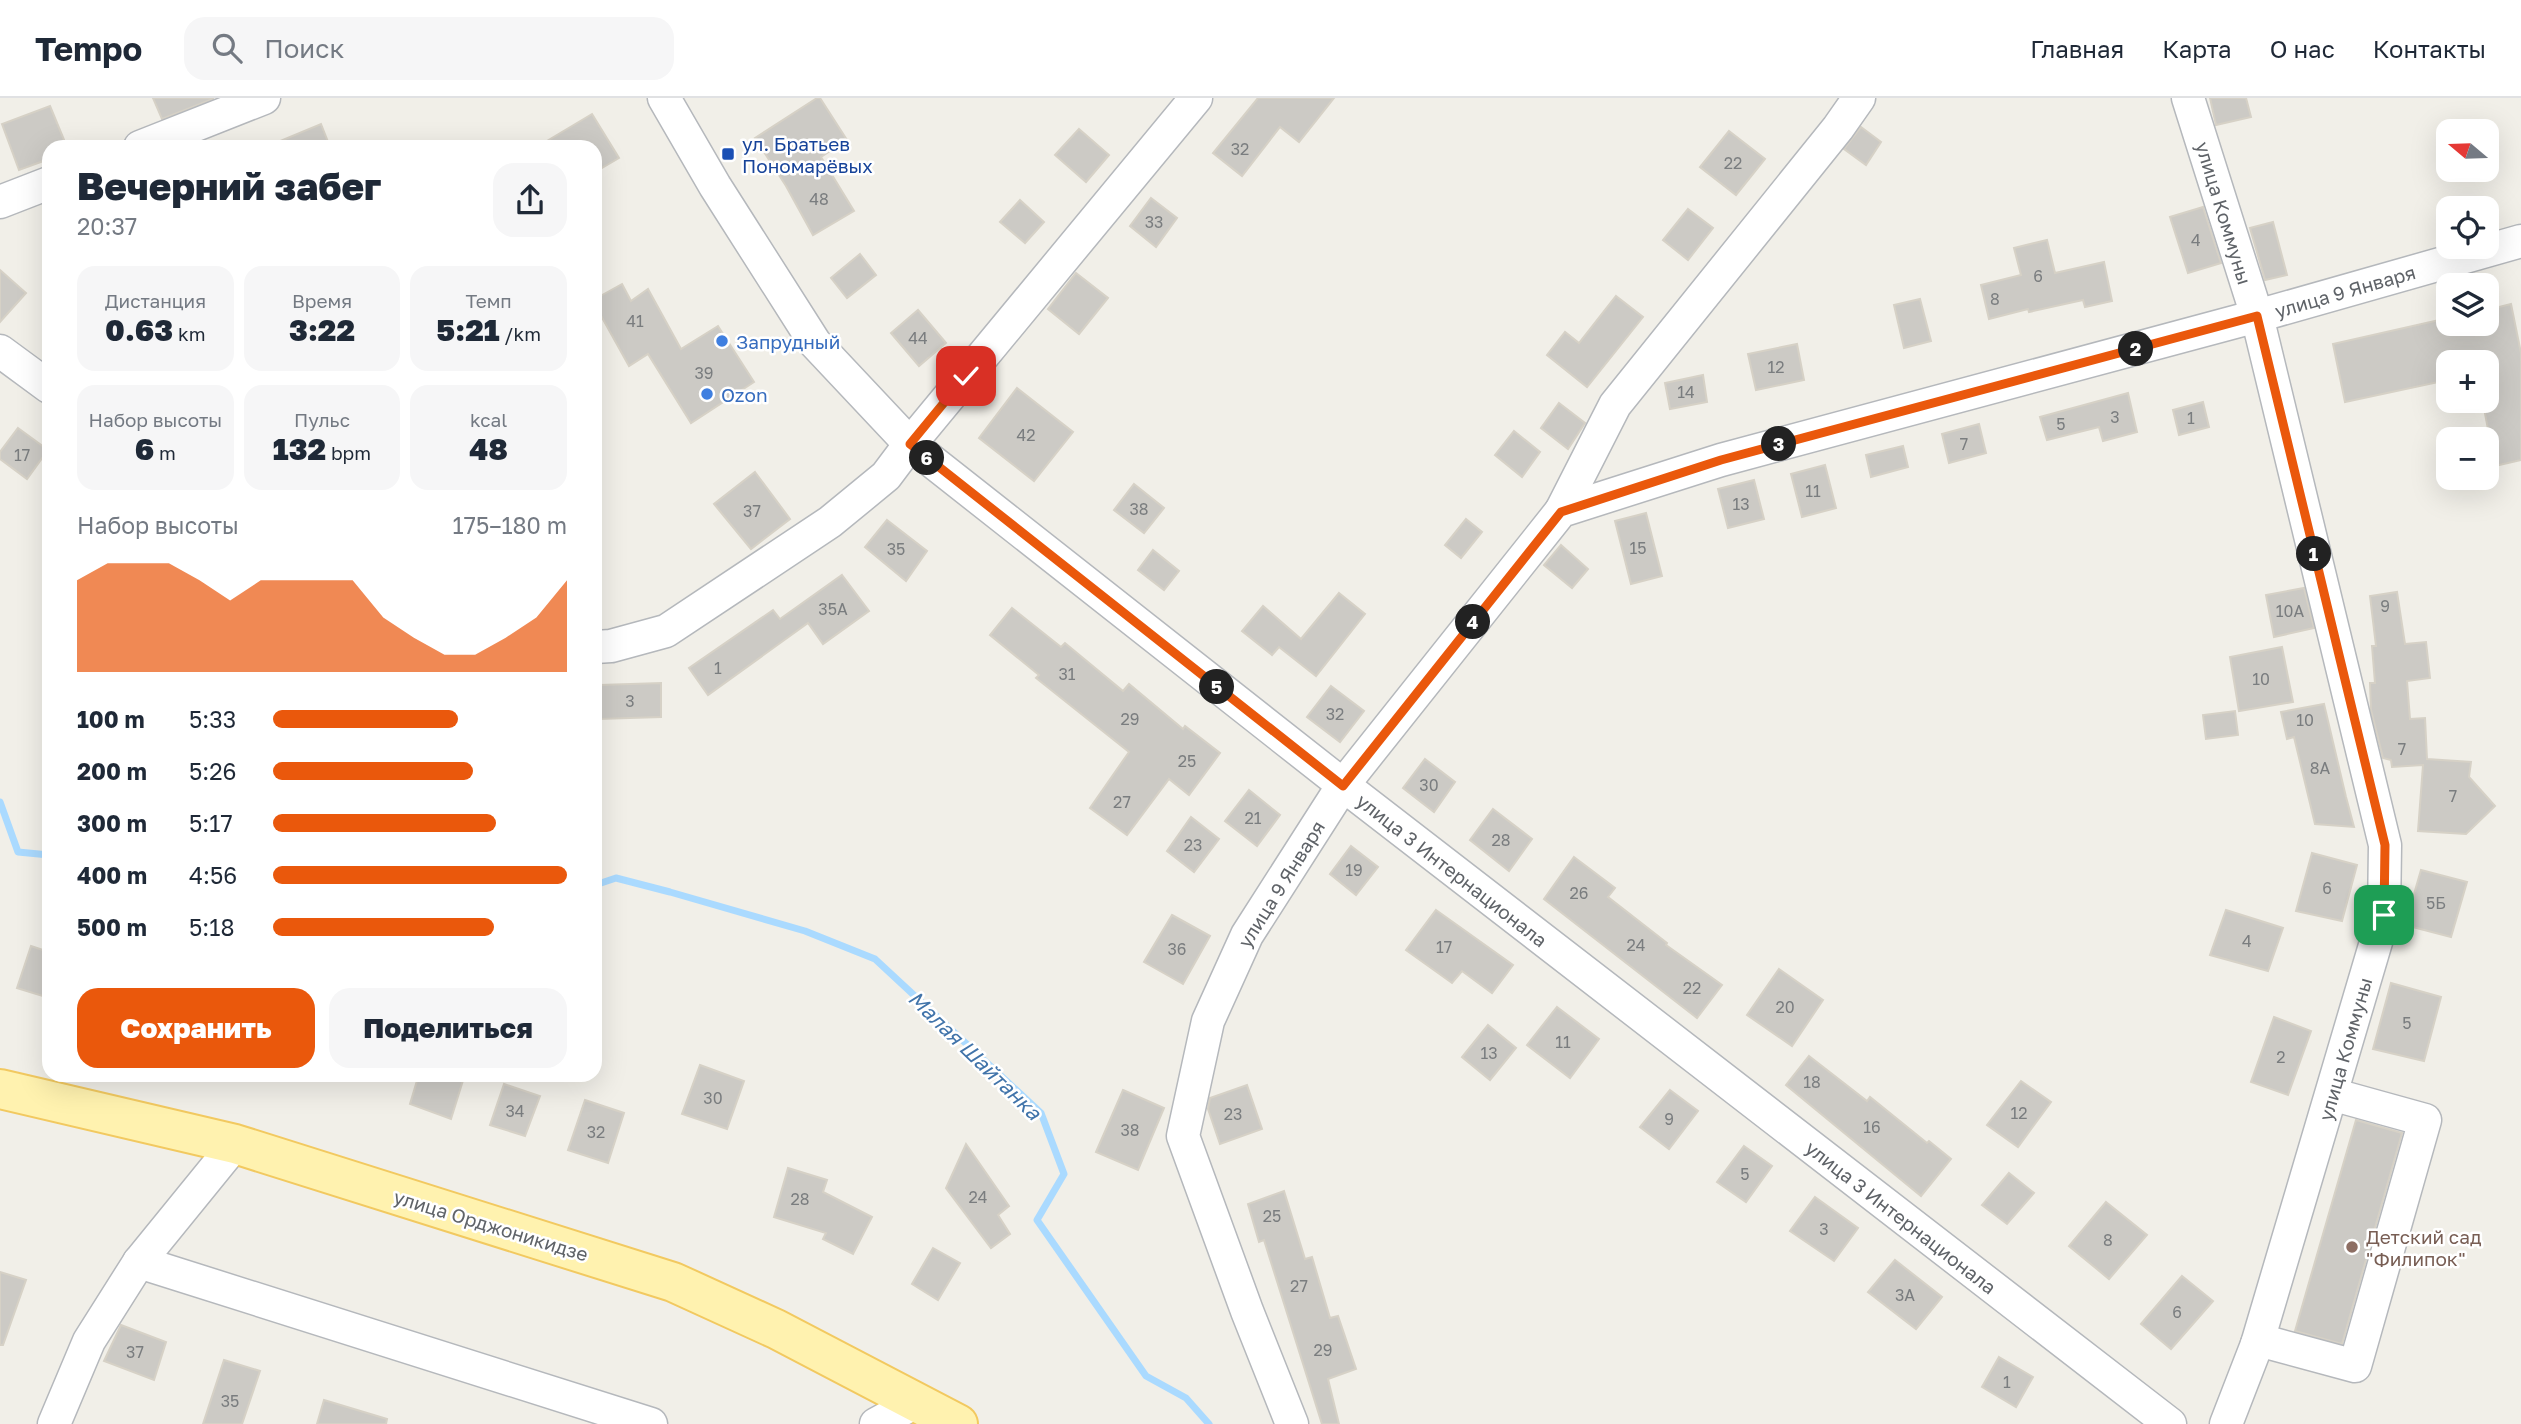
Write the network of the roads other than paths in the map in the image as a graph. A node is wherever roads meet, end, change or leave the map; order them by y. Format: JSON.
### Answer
{"nodes":[{"id":1,"x":264,"y":98,"type":"edge"},
{"id":2,"x":664,"y":98,"type":"edge"},
{"id":3,"x":1196,"y":98,"type":"edge"},
{"id":4,"x":1859,"y":98,"type":"edge"},
{"id":5,"x":2188,"y":98,"type":"edge"},
{"id":6,"x":158,"y":140,"type":"edge"},
{"id":7,"x":42,"y":186,"type":"edge"},
{"id":8,"x":0,"y":202,"type":"edge"},
{"id":9,"x":2521,"y":241,"type":"edge"},
{"id":10,"x":2257,"y":316,"type":"junction"},
{"id":11,"x":0,"y":351,"type":"edge"},
{"id":12,"x":42,"y":382,"type":"edge"},
{"id":13,"x":910,"y":444,"type":"junction"},
{"id":14,"x":1561,"y":512,"type":"junction"},
{"id":15,"x":602,"y":647,"type":"edge"},
{"id":16,"x":1343,"y":786,"type":"junction"},
{"id":17,"x":0,"y":1089,"type":"edge"},
{"id":18,"x":2332,"y":1097,"type":"junction"},
{"id":19,"x":235,"y":1144,"type":"junction"},
{"id":20,"x":139,"y":1262,"type":"junction"},
{"id":21,"x":2257,"y":1344,"type":"junction"},
{"id":22,"x":918,"y":1401,"type":"junction"},
{"id":23,"x":54,"y":1424,"type":"edge"},
{"id":24,"x":650,"y":1424,"type":"edge"},
{"id":25,"x":876,"y":1424,"type":"edge"},
{"id":26,"x":958,"y":1424,"type":"edge"},
{"id":27,"x":1292,"y":1424,"type":"edge"},
{"id":28,"x":2170,"y":1424,"type":"edge"},
{"id":29,"x":2226,"y":1424,"type":"edge"}],
"edges":[{"from":1,"to":6,"type":"street"},
{"from":2,"to":13,"type":"street","name":"улица 3 Интернационала"},
{"from":3,"to":13,"type":"street"},
{"from":4,"to":14,"type":"street"},
{"from":5,"to":10,"type":"street","name":"улица Коммуны"},
{"from":7,"to":8,"type":"street"},
{"from":9,"to":10,"type":"street","name":"улица 9 Января"},
{"from":10,"to":14,"type":"street","name":"улица 9 Января"},
{"from":10,"to":18,"type":"street","name":"улица Коммуны"},
{"from":11,"to":12,"type":"street"},
{"from":13,"to":15,"type":"street"},
{"from":13,"to":16,"type":"street","name":"улица 3 Интернационала"},
{"from":14,"to":16,"type":"street","name":"улица 9 Января"},
{"from":16,"to":27,"type":"street","name":"улица 9 Января"},
{"from":16,"to":28,"type":"street","name":"улица 3 Интернационала"},
{"from":17,"to":19,"type":"main road","name":"улица Орджоникидзе"},
{"from":18,"to":21,"type":"street","name":"улица Коммуны"},
{"from":18,"to":21,"type":"street"},
{"from":19,"to":20,"type":"street"},
{"from":19,"to":22,"type":"main road","name":"улица Орджоникидзе"},
{"from":20,"to":23,"type":"street"},
{"from":20,"to":24,"type":"street"},
{"from":21,"to":29,"type":"street","name":"улица Коммуны"},
{"from":22,"to":25,"type":"street"},
{"from":22,"to":26,"type":"main road","name":"улица Орджоникидзе"}]}
